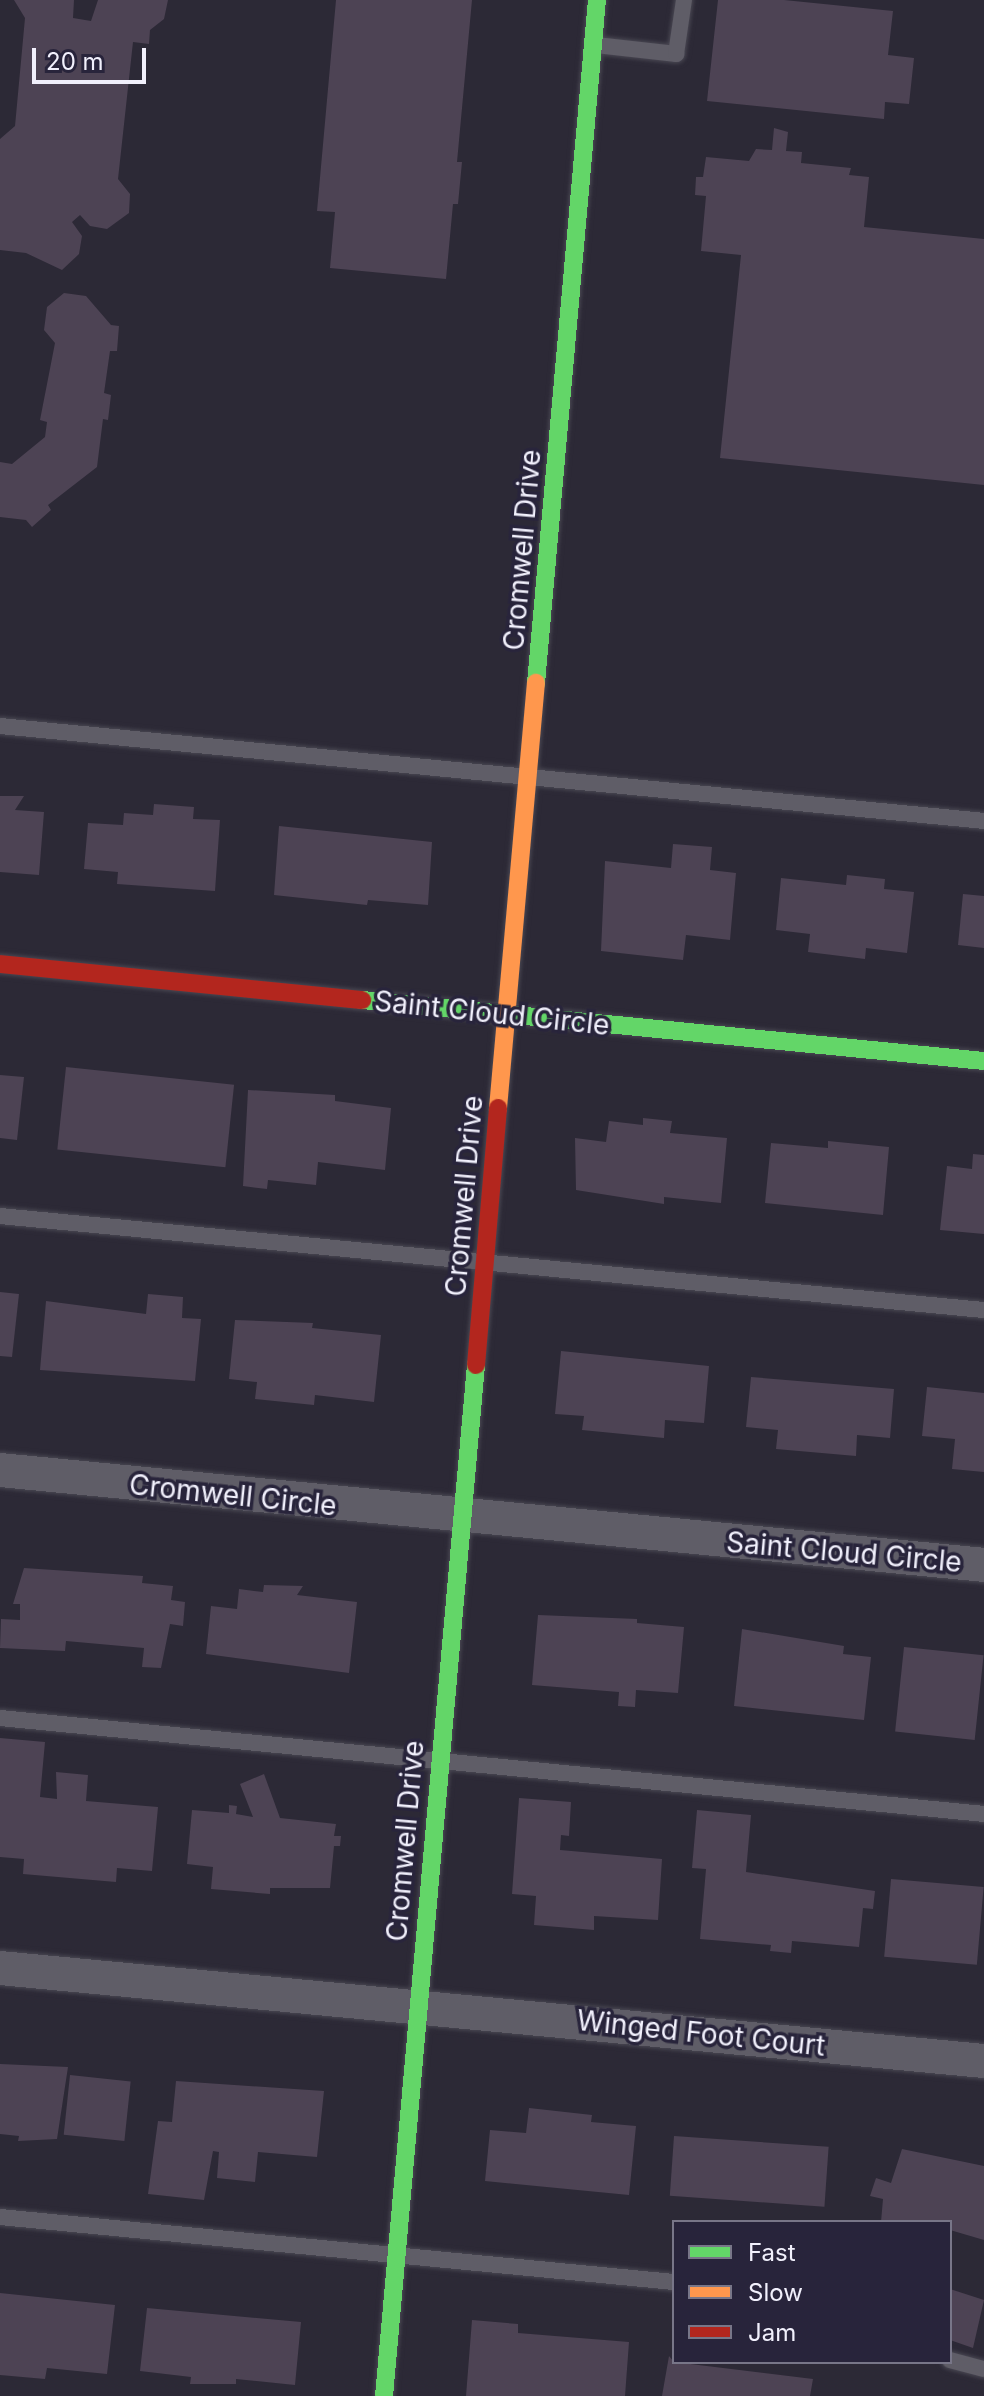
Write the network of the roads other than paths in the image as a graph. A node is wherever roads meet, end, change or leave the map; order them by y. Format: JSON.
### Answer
{"nodes":[{"id":1,"x":597,"y":0,"type":"edge"},
{"id":2,"x":684,"y":0,"type":"edge"},
{"id":3,"x":593,"y":45,"type":"junction"},
{"id":4,"x":0,"y":726,"type":"edge"},
{"id":5,"x":531,"y":778,"type":"junction"},
{"id":6,"x":984,"y":821,"type":"edge"},
{"id":7,"x":0,"y":964,"type":"edge"},
{"id":8,"x":508,"y":1015,"type":"junction"},
{"id":9,"x":984,"y":1061,"type":"edge"},
{"id":10,"x":0,"y":1216,"type":"edge"},
{"id":11,"x":486,"y":1264,"type":"junction"},
{"id":12,"x":984,"y":1310,"type":"edge"},
{"id":13,"x":0,"y":1470,"type":"edge"},
{"id":14,"x":465,"y":1519,"type":"junction"},
{"id":15,"x":984,"y":1565,"type":"edge"},
{"id":16,"x":0,"y":1718,"type":"edge"},
{"id":17,"x":440,"y":1760,"type":"junction"},
{"id":18,"x":984,"y":1814,"type":"edge"},
{"id":19,"x":0,"y":1968,"type":"edge"},
{"id":20,"x":418,"y":2009,"type":"junction"},
{"id":21,"x":984,"y":2061,"type":"edge"},
{"id":22,"x":0,"y":2217,"type":"edge"},
{"id":23,"x":397,"y":2258,"type":"junction"},
{"id":24,"x":672,"y":2282,"type":"edge"},
{"id":25,"x":952,"y":2361,"type":"edge"},
{"id":26,"x":984,"y":2369,"type":"edge"},
{"id":27,"x":384,"y":2396,"type":"edge"}],
"edges":[{"from":1,"to":3,"type":"street","name":"Cromwell Drive"},
{"from":2,"to":3,"type":"lane"},
{"from":3,"to":5,"type":"street","name":"Cromwell Drive"},
{"from":4,"to":5,"type":"lane"},
{"from":5,"to":6,"type":"lane"},
{"from":5,"to":8,"type":"street","name":"Cromwell Drive"},
{"from":7,"to":8,"type":"street","name":"Saint Cloud Circle"},
{"from":8,"to":9,"type":"street","name":"Saint Cloud Circle"},
{"from":8,"to":11,"type":"street","name":"Cromwell Drive"},
{"from":10,"to":11,"type":"lane"},
{"from":11,"to":12,"type":"lane"},
{"from":11,"to":14,"type":"street","name":"Cromwell Drive"},
{"from":13,"to":14,"type":"street","name":"Cromwell Circle"},
{"from":14,"to":15,"type":"street","name":"Saint Cloud Circle"},
{"from":14,"to":17,"type":"street","name":"Cromwell Drive"},
{"from":16,"to":17,"type":"lane"},
{"from":17,"to":18,"type":"lane"},
{"from":17,"to":20,"type":"street","name":"Cromwell Drive"},
{"from":19,"to":20,"type":"street"},
{"from":20,"to":21,"type":"street","name":"Winged Foot Court"},
{"from":20,"to":23,"type":"street","name":"Cromwell Drive"},
{"from":22,"to":23,"type":"lane"},
{"from":23,"to":24,"type":"lane"},
{"from":23,"to":27,"type":"street","name":"Cromwell Drive"},
{"from":25,"to":26,"type":"lane"}]}
